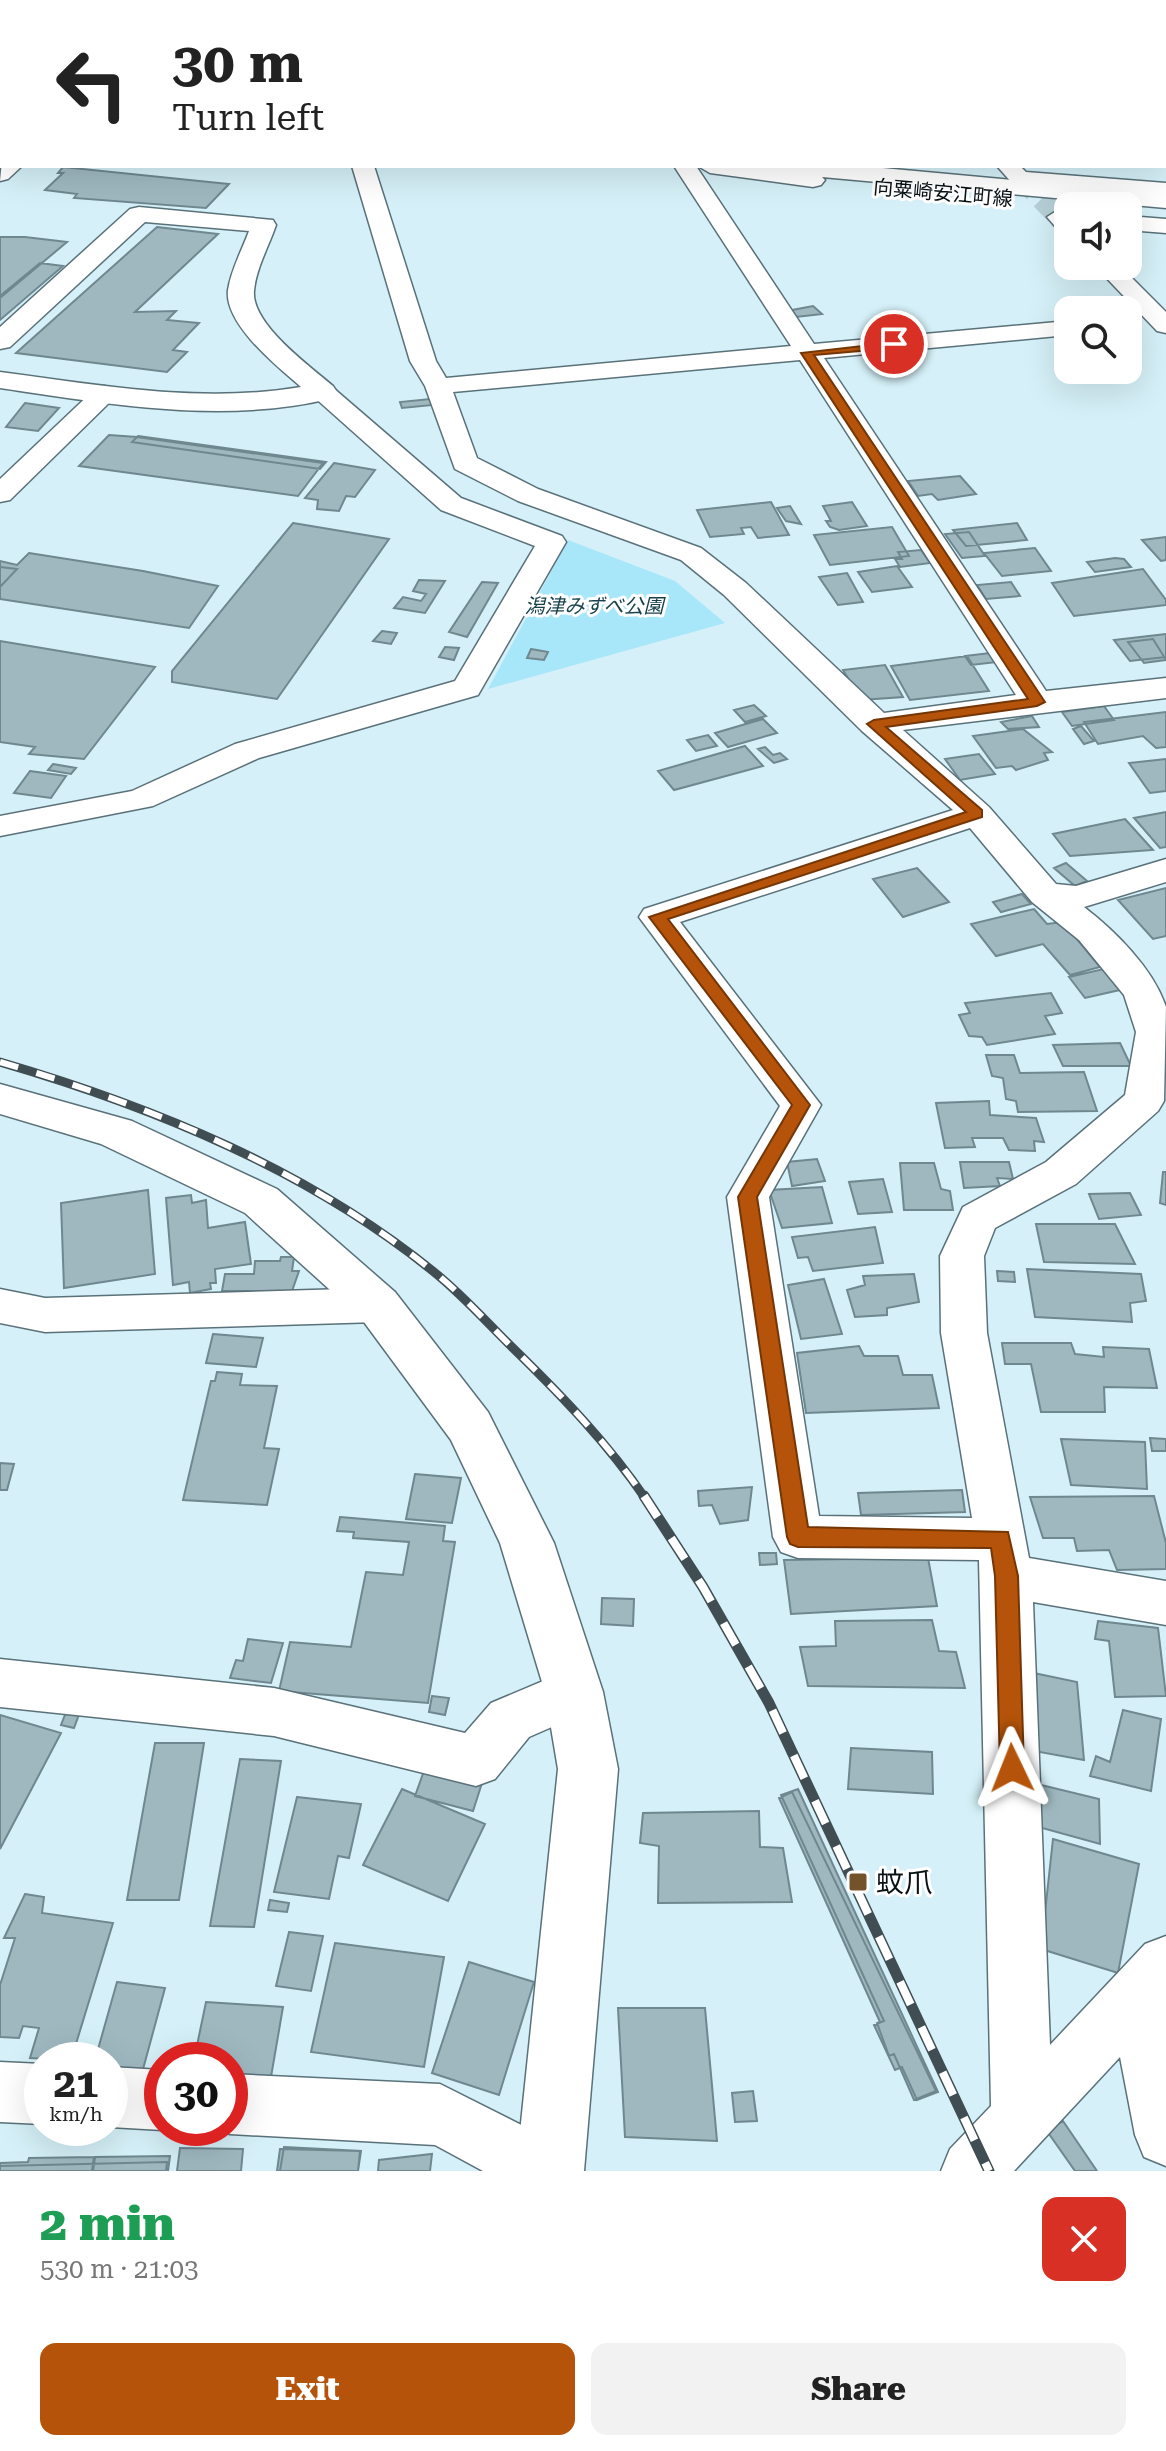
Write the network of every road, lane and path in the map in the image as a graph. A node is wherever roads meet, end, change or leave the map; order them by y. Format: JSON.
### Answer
{"nodes":[{"id":1,"x":364,"y":168,"type":"edge"},
{"id":2,"x":686,"y":168,"type":"edge"},
{"id":3,"x":726,"y":168,"type":"edge"},
{"id":4,"x":801,"y":168,"type":"edge"},
{"id":5,"x":1010,"y":168,"type":"edge"},
{"id":6,"x":1166,"y":189,"type":"edge"},
{"id":7,"x":1054,"y":197,"type":"tunnel mouth"},
{"id":8,"x":1054,"y":199,"type":"tunnel mouth"},
{"id":9,"x":1142,"y":201,"type":"edge"},
{"id":10,"x":1166,"y":201,"type":"edge"},
{"id":11,"x":1142,"y":210,"type":"edge"},
{"id":12,"x":1166,"y":212,"type":"edge"},
{"id":13,"x":1142,"y":224,"type":"edge"},
{"id":14,"x":1166,"y":226,"type":"edge"},
{"id":15,"x":1121,"y":280,"type":"edge"},
{"id":16,"x":1142,"y":322,"type":"edge"},
{"id":17,"x":1163,"y":323,"type":"edge"},
{"id":18,"x":1054,"y":329,"type":"edge"},
{"id":19,"x":0,"y":341,"type":"edge"},
{"id":20,"x":807,"y":353,"type":"junction"},
{"id":21,"x":0,"y":380,"type":"edge"},
{"id":22,"x":438,"y":386,"type":"junction"},
{"id":23,"x":323,"y":392,"type":"junction"},
{"id":24,"x":104,"y":394,"type":"junction"},
{"id":25,"x":0,"y":494,"type":"edge"},
{"id":26,"x":1166,"y":688,"type":"edge"},
{"id":27,"x":1037,"y":702,"type":"junction"},
{"id":28,"x":874,"y":724,"type":"junction"},
{"id":29,"x":977,"y":814,"type":"junction"},
{"id":30,"x":0,"y":826,"type":"edge"},
{"id":31,"x":1166,"y":870,"type":"edge"},
{"id":32,"x":1045,"y":894,"type":"junction"},
{"id":33,"x":1154,"y":992,"type":"edge"},
{"id":34,"x":0,"y":1099,"type":"edge"},
{"id":35,"x":378,"y":1305,"type":"junction"},
{"id":36,"x":0,"y":1306,"type":"edge"},
{"id":37,"x":1004,"y":1558,"type":"junction"},
{"id":38,"x":1166,"y":1603,"type":"edge"},
{"id":39,"x":0,"y":1683,"type":"edge"},
{"id":40,"x":574,"y":1692,"type":"junction"},
{"id":41,"x":1152,"y":1980,"type":"edge"},
{"id":42,"x":0,"y":2092,"type":"edge"},
{"id":43,"x":24,"y":2093,"type":"edge"},
{"id":44,"x":248,"y":2105,"type":"edge"},
{"id":45,"x":1166,"y":2135,"type":"edge"},
{"id":46,"x":984,"y":2154,"type":"edge"},
{"id":47,"x":549,"y":2171,"type":"edge"}],
"edges":[{"from":1,"to":22,"type":"street"},
{"from":2,"to":20,"type":"street"},
{"from":3,"to":8,"type":"street","name":"向粟崎安江町線"},
{"from":4,"to":7,"type":"street","name":"向粟崎安江町線"},
{"from":5,"to":6,"type":"street"},
{"from":9,"to":10,"type":"street","name":"向粟崎安江町線"},
{"from":11,"to":12,"type":"street"},
{"from":13,"to":14,"type":"street"},
{"from":15,"to":17,"type":"street"},
{"from":16,"to":17,"type":"street"},
{"from":18,"to":20,"type":"street"},
{"from":19,"to":23,"type":"street"},
{"from":20,"to":22,"type":"street"},
{"from":20,"to":27,"type":"street"},
{"from":21,"to":24,"type":"street"},
{"from":22,"to":28,"type":"street"},
{"from":23,"to":24,"type":"street"},
{"from":23,"to":30,"type":"street"},
{"from":24,"to":25,"type":"street"},
{"from":26,"to":27,"type":"street"},
{"from":27,"to":28,"type":"street"},
{"from":28,"to":29,"type":"street"},
{"from":29,"to":32,"type":"street"},
{"from":29,"to":37,"type":"street"},
{"from":31,"to":32,"type":"street"},
{"from":32,"to":33,"type":"street"},
{"from":33,"to":37,"type":"street"},
{"from":34,"to":35,"type":"street"},
{"from":35,"to":36,"type":"street"},
{"from":35,"to":40,"type":"street"},
{"from":37,"to":38,"type":"street"},
{"from":37,"to":46,"type":"street"},
{"from":39,"to":40,"type":"street"},
{"from":40,"to":47,"type":"street"},
{"from":41,"to":45,"type":"street"},
{"from":41,"to":46,"type":"street"},
{"from":42,"to":43,"type":"street"},
{"from":44,"to":47,"type":"street"}]}
